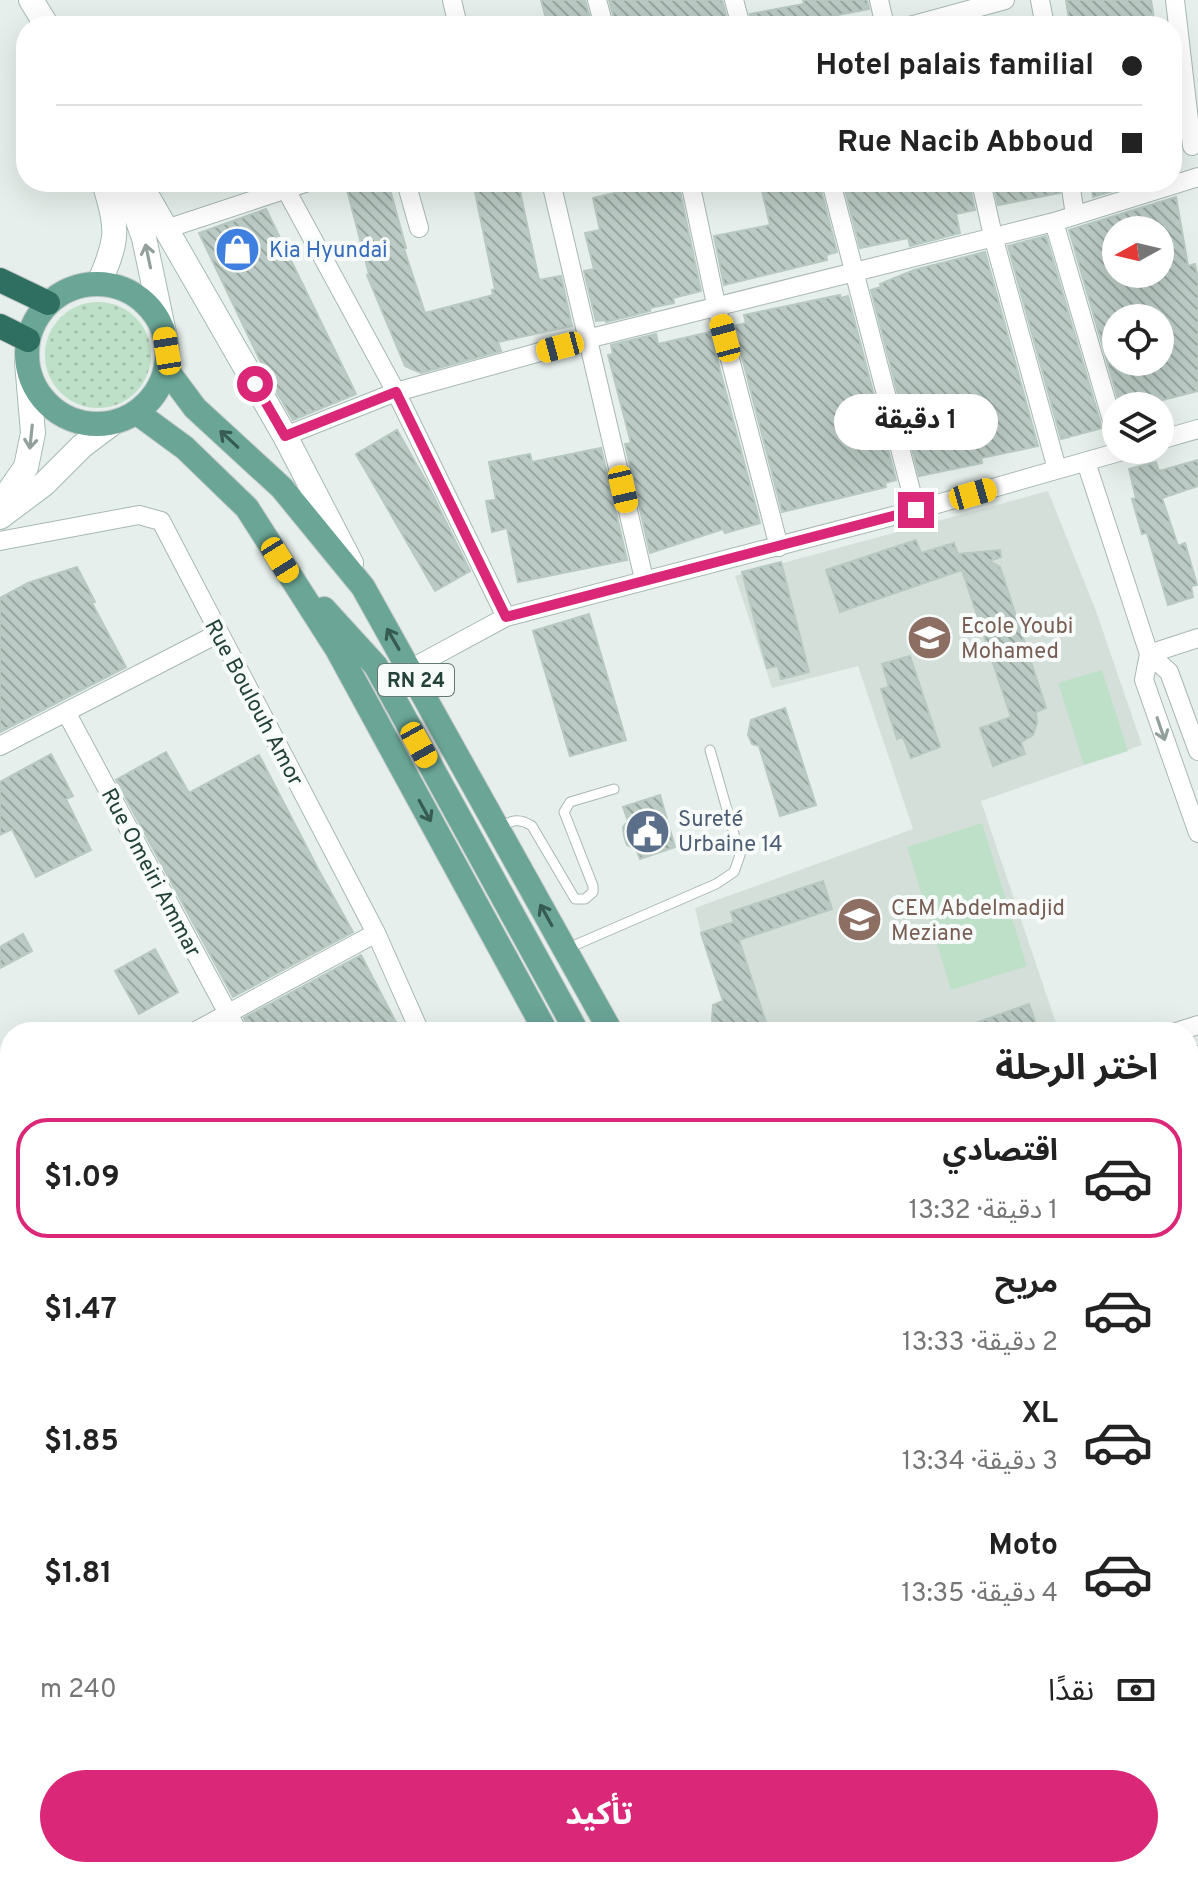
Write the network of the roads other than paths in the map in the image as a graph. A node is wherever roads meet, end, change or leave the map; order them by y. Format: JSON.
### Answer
{"nodes":[{"id":1,"x":1005,"y":0,"type":"edge"},
{"id":2,"x":961,"y":16,"type":"edge"},
{"id":3,"x":1182,"y":60,"type":"edge"},
{"id":4,"x":1192,"y":146,"type":"dead end"},
{"id":5,"x":107,"y":192,"type":"edge"},
{"id":6,"x":128,"y":192,"type":"edge"},
{"id":7,"x":145,"y":192,"type":"edge"},
{"id":8,"x":273,"y":192,"type":"edge"},
{"id":9,"x":287,"y":192,"type":"edge"},
{"id":10,"x":409,"y":192,"type":"edge"},
{"id":11,"x":553,"y":192,"type":"edge"},
{"id":12,"x":692,"y":192,"type":"edge"},
{"id":13,"x":834,"y":192,"type":"edge"},
{"id":14,"x":983,"y":192,"type":"edge"},
{"id":15,"x":1072,"y":192,"type":"edge"},
{"id":16,"x":1166,"y":192,"type":"edge"},
{"id":17,"x":1075,"y":215,"type":"junction"},
{"id":18,"x":1054,"y":222,"type":"junction"},
{"id":19,"x":419,"y":228,"type":"dead end"},
{"id":20,"x":166,"y":229,"type":"junction"},
{"id":21,"x":993,"y":236,"type":"junction"},
{"id":22,"x":855,"y":273,"type":"junction"},
{"id":23,"x":0,"y":280,"type":"edge"},
{"id":24,"x":99,"y":283,"type":"junction"},
{"id":25,"x":48,"y":303,"type":"junction"},
{"id":26,"x":717,"y":309,"type":"junction"},
{"id":27,"x":0,"y":326,"type":"edge"},
{"id":28,"x":164,"y":333,"type":"junction"},
{"id":29,"x":587,"y":339,"type":"junction"},
{"id":30,"x":27,"y":351,"type":"junction"},
{"id":31,"x":166,"y":369,"type":"junction"},
{"id":32,"x":396,"y":392,"type":"junction"},
{"id":33,"x":1105,"y":392,"type":"edge"},
{"id":34,"x":125,"y":417,"type":"junction"},
{"id":35,"x":1198,"y":429,"type":"edge"},
{"id":36,"x":285,"y":436,"type":"junction"},
{"id":37,"x":1174,"y":436,"type":"edge"},
{"id":38,"x":1102,"y":455,"type":"edge"},
{"id":39,"x":1086,"y":462,"type":"junction"},
{"id":40,"x":1057,"y":469,"type":"junction"},
{"id":41,"x":0,"y":504,"type":"edge"},
{"id":42,"x":916,"y":510,"type":"junction"},
{"id":43,"x":0,"y":517,"type":"edge"},
{"id":44,"x":0,"y":541,"type":"edge"},
{"id":45,"x":779,"y":547,"type":"junction"},
{"id":46,"x":280,"y":560,"type":"junction"},
{"id":47,"x":644,"y":579,"type":"junction"},
{"id":48,"x":363,"y":587,"type":"junction"},
{"id":49,"x":506,"y":617,"type":"junction"},
{"id":50,"x":219,"y":633,"type":"junction"},
{"id":51,"x":1198,"y":638,"type":"edge"},
{"id":52,"x":1149,"y":654,"type":"junction"},
{"id":53,"x":410,"y":669,"type":"junction"},
{"id":54,"x":66,"y":712,"type":"junction"},
{"id":55,"x":0,"y":746,"type":"edge"},
{"id":56,"x":710,"y":750,"type":"dead end"},
{"id":57,"x":1198,"y":751,"type":"edge"},
{"id":58,"x":614,"y":789,"type":"dead end"},
{"id":59,"x":498,"y":827,"type":"junction"},
{"id":60,"x":1197,"y":829,"type":"edge"},
{"id":61,"x":376,"y":933,"type":"junction"},
{"id":62,"x":565,"y":949,"type":"junction"},
{"id":63,"x":227,"y":1013,"type":"junction"},
{"id":64,"x":211,"y":1022,"type":"edge"},
{"id":65,"x":232,"y":1022,"type":"edge"},
{"id":66,"x":416,"y":1022,"type":"edge"},
{"id":67,"x":541,"y":1022,"type":"edge"},
{"id":68,"x":572,"y":1022,"type":"edge"},
{"id":69,"x":605,"y":1022,"type":"edge"}],
"edges":[{"from":1,"to":2,"type":"street"},
{"from":3,"to":4,"type":"street"},
{"from":5,"to":24,"type":"main road"},
{"from":28,"to":6,"type":"main road","one_way":true},
{"from":7,"to":20,"type":"main road"},
{"from":8,"to":20,"type":"street"},
{"from":9,"to":32,"type":"street"},
{"from":10,"to":19,"type":"street"},
{"from":11,"to":29,"type":"street"},
{"from":12,"to":26,"type":"street"},
{"from":13,"to":22,"type":"street"},
{"from":14,"to":21,"type":"street"},
{"from":15,"to":17,"type":"street"},
{"from":16,"to":17,"type":"street"},
{"from":17,"to":18,"type":"street"},
{"from":18,"to":21,"type":"street"},
{"from":18,"to":33,"type":"street"},
{"from":20,"to":36,"type":"main road"},
{"from":21,"to":22,"type":"street"},
{"from":21,"to":40,"type":"street"},
{"from":22,"to":26,"type":"street"},
{"from":22,"to":42,"type":"street"},
{"from":23,"to":25,"type":"highway"},
{"from":24,"to":25,"type":"main road"},
{"from":24,"to":28,"type":"main road"},
{"from":25,"to":30,"type":"main road"},
{"from":26,"to":29,"type":"street"},
{"from":26,"to":45,"type":"street"},
{"from":27,"to":30,"type":"highway"},
{"from":28,"to":31,"type":"main road"},
{"from":29,"to":32,"type":"street"},
{"from":29,"to":47,"type":"street"},
{"from":30,"to":34,"type":"main road"},
{"from":30,"to":41,"type":"main road","one_way":true},
{"from":31,"to":34,"type":"main road"},
{"from":48,"to":31,"type":"main road","number":"RN 24","one_way":true},
{"from":32,"to":36,"type":"street"},
{"from":32,"to":49,"type":"street"},
{"from":34,"to":43,"type":"main road"},
{"from":34,"to":46,"type":"main road","number":"RN 24"},
{"from":35,"to":37,"type":"street"},
{"from":36,"to":48,"type":"main road"},
{"from":38,"to":39,"type":"street"},
{"from":39,"to":40,"type":"street"},
{"from":39,"to":52,"type":"street"},
{"from":40,"to":42,"type":"street"},
{"from":42,"to":45,"type":"street"},
{"from":44,"to":50,"type":"street","name":"Rue Boulouh Amor"},
{"from":45,"to":47,"type":"street"},
{"from":46,"to":67,"type":"main road","number":"RN 24","one_way":true},
{"from":46,"to":68,"type":"main road","number":"RN 24"},
{"from":47,"to":49,"type":"street"},
{"from":53,"to":48,"type":"main road","number":"RN 24","one_way":true},
{"from":49,"to":53,"type":"street"},
{"from":50,"to":54,"type":"street"},
{"from":50,"to":61,"type":"street","name":"Rue Boulouh Amor"},
{"from":51,"to":52,"type":"street"},
{"from":52,"to":57,"type":"street"},
{"from":52,"to":60,"type":"street","one_way":true},
{"from":53,"to":59,"type":"main road","number":"RN 24"},
{"from":54,"to":55,"type":"street"},
{"from":54,"to":63,"type":"street","name":"Rue Omeiri Ammar"},
{"from":56,"to":62,"type":"lane"},
{"from":58,"to":59,"type":"lane"},
{"from":62,"to":59,"type":"main road","number":"RN 24","one_way":true},
{"from":61,"to":63,"type":"street"},
{"from":61,"to":66,"type":"street","name":"Rue Boulouh Amor"},
{"from":62,"to":69,"type":"main road","number":"RN 24"},
{"from":63,"to":64,"type":"street"},
{"from":63,"to":65,"type":"street","name":"Rue Omeiri Ammar"}]}
